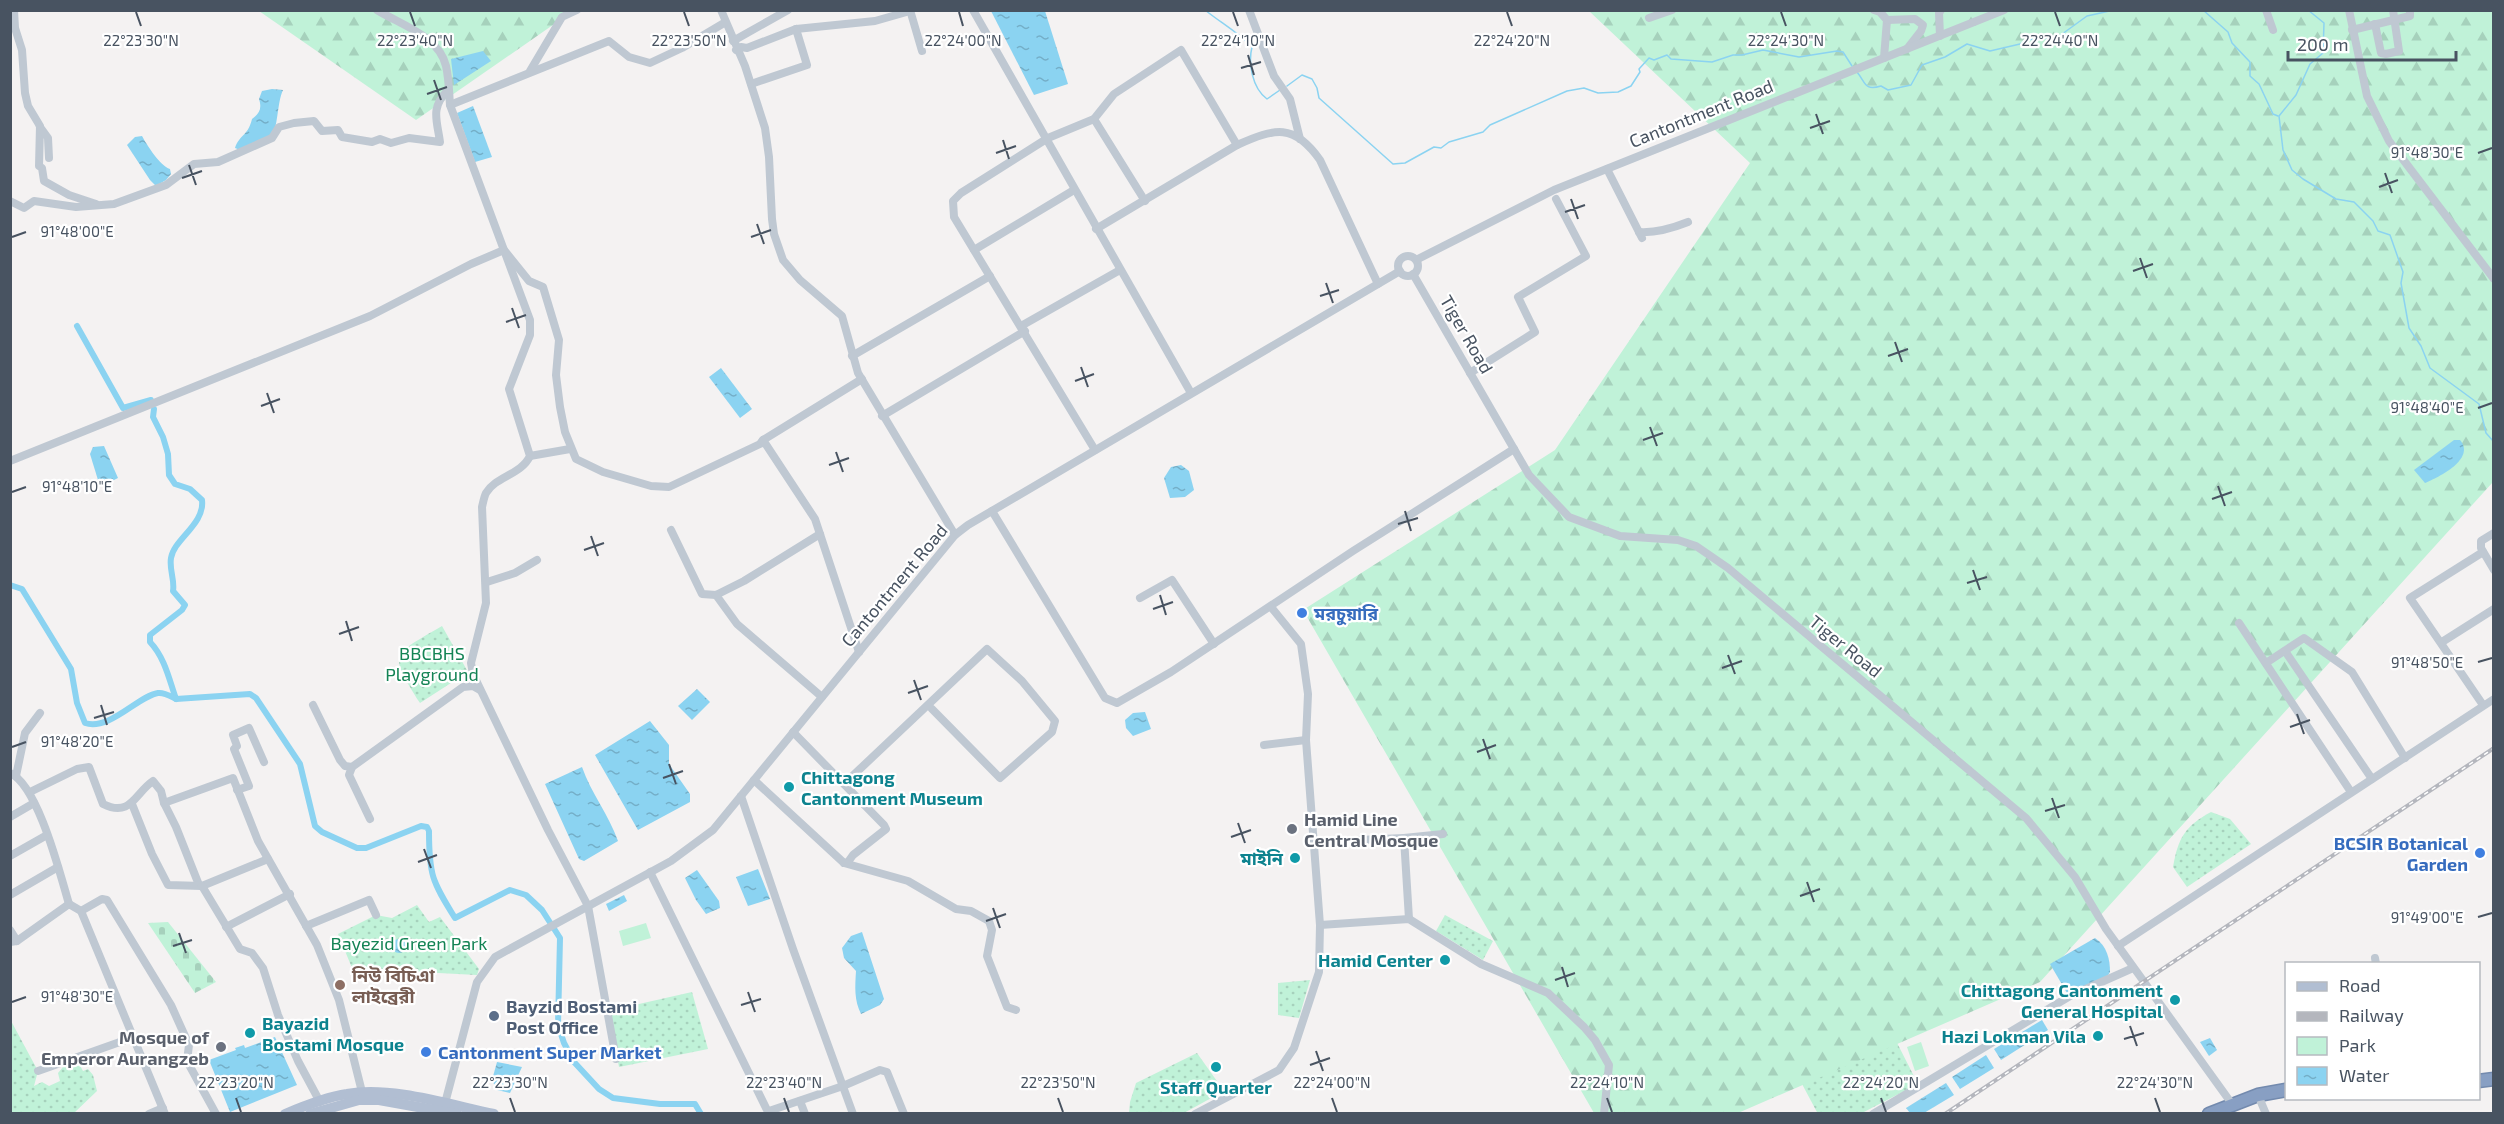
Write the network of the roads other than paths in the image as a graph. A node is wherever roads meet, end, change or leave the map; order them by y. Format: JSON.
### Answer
{"nodes":[{"id":1,"x":14,"y":10,"type":"edge"},
{"id":2,"x":377,"y":10,"type":"edge"},
{"id":3,"x":577,"y":10,"type":"edge"},
{"id":4,"x":721,"y":10,"type":"edge"},
{"id":5,"x":788,"y":10,"type":"edge"},
{"id":6,"x":973,"y":10,"type":"edge"},
{"id":7,"x":1249,"y":10,"type":"edge"},
{"id":8,"x":1672,"y":10,"type":"edge"},
{"id":9,"x":1874,"y":10,"type":"edge"},
{"id":10,"x":1941,"y":10,"type":"edge"},
{"id":11,"x":2004,"y":10,"type":"edge"},
{"id":12,"x":2266,"y":10,"type":"edge"},
{"id":13,"x":2349,"y":10,"type":"edge"},
{"id":14,"x":2410,"y":10,"type":"edge"},
{"id":15,"x":910,"y":11,"type":"edge"},
{"id":16,"x":2394,"y":15,"type":"edge"},
{"id":17,"x":1649,"y":18,"type":"dead end"},
{"id":18,"x":1887,"y":20,"type":"junction"},
{"id":19,"x":724,"y":23,"type":"junction"},
{"id":20,"x":2375,"y":24,"type":"junction"},
{"id":21,"x":796,"y":29,"type":"junction"},
{"id":22,"x":2273,"y":30,"type":"dead end"},
{"id":23,"x":2352,"y":30,"type":"junction"},
{"id":24,"x":1940,"y":36,"type":"junction"},
{"id":25,"x":734,"y":45,"type":"junction"},
{"id":26,"x":1906,"y":49,"type":"junction"},
{"id":27,"x":922,"y":51,"type":"dead end"},
{"id":28,"x":1884,"y":58,"type":"junction"},
{"id":29,"x":530,"y":71,"type":"junction"},
{"id":30,"x":751,"y":84,"type":"junction"},
{"id":31,"x":448,"y":90,"type":"junction"},
{"id":32,"x":450,"y":105,"type":"junction"},
{"id":33,"x":1094,"y":119,"type":"junction"},
{"id":34,"x":40,"y":127,"type":"junction"},
{"id":35,"x":1300,"y":139,"type":"junction"},
{"id":36,"x":1046,"y":140,"type":"junction"},
{"id":37,"x":1237,"y":145,"type":"junction"},
{"id":38,"x":49,"y":158,"type":"dead end"},
{"id":39,"x":1607,"y":169,"type":"junction"},
{"id":40,"x":1074,"y":190,"type":"junction"},
{"id":41,"x":1556,"y":199,"type":"dead end"},
{"id":42,"x":10,"y":201,"type":"edge"},
{"id":43,"x":1145,"y":201,"type":"junction"},
{"id":44,"x":102,"y":206,"type":"junction"},
{"id":45,"x":1688,"y":222,"type":"dead end"},
{"id":46,"x":1096,"y":229,"type":"junction"},
{"id":47,"x":504,"y":250,"type":"junction"},
{"id":48,"x":974,"y":250,"type":"junction"},
{"id":49,"x":1416,"y":260,"type":"junction"},
{"id":50,"x":2489,"y":267,"type":"edge"},
{"id":51,"x":1120,"y":270,"type":"junction"},
{"id":52,"x":1400,"y":271,"type":"junction"},
{"id":53,"x":1413,"y":274,"type":"junction"},
{"id":54,"x":990,"y":276,"type":"junction"},
{"id":55,"x":2493,"y":279,"type":"edge"},
{"id":56,"x":1378,"y":284,"type":"junction"},
{"id":57,"x":1023,"y":329,"type":"junction"},
{"id":58,"x":852,"y":356,"type":"junction"},
{"id":59,"x":1470,"y":372,"type":"junction"},
{"id":60,"x":862,"y":379,"type":"junction"},
{"id":61,"x":1191,"y":393,"type":"junction"},
{"id":62,"x":882,"y":416,"type":"junction"},
{"id":63,"x":763,"y":440,"type":"junction"},
{"id":64,"x":570,"y":449,"type":"junction"},
{"id":65,"x":1514,"y":449,"type":"junction"},
{"id":66,"x":1095,"y":450,"type":"junction"},
{"id":67,"x":530,"y":456,"type":"junction"},
{"id":68,"x":10,"y":461,"type":"edge"},
{"id":69,"x":992,"y":510,"type":"junction"},
{"id":70,"x":671,"y":530,"type":"dead end"},
{"id":71,"x":2493,"y":533,"type":"edge"},
{"id":72,"x":820,"y":534,"type":"junction"},
{"id":73,"x":955,"y":535,"type":"junction"},
{"id":74,"x":2483,"y":552,"type":"junction"},
{"id":75,"x":537,"y":560,"type":"dead end"},
{"id":76,"x":2493,"y":570,"type":"edge"},
{"id":77,"x":487,"y":582,"type":"junction"},
{"id":78,"x":716,"y":595,"type":"junction"},
{"id":79,"x":1140,"y":598,"type":"dead end"},
{"id":80,"x":1271,"y":607,"type":"junction"},
{"id":81,"x":2493,"y":609,"type":"edge"},
{"id":82,"x":2239,"y":623,"type":"dead end"},
{"id":83,"x":2442,"y":642,"type":"junction"},
{"id":84,"x":1214,"y":644,"type":"junction"},
{"id":85,"x":2285,"y":651,"type":"junction"},
{"id":86,"x":859,"y":652,"type":"junction"},
{"id":87,"x":2266,"y":663,"type":"junction"},
{"id":88,"x":480,"y":691,"type":"junction"},
{"id":89,"x":822,"y":697,"type":"junction"},
{"id":90,"x":2493,"y":699,"type":"edge"},
{"id":91,"x":313,"y":705,"type":"dead end"},
{"id":92,"x":2483,"y":705,"type":"junction"},
{"id":93,"x":932,"y":709,"type":"dead end"},
{"id":94,"x":40,"y":713,"type":"dead end"},
{"id":95,"x":794,"y":732,"type":"junction"},
{"id":96,"x":1306,"y":740,"type":"junction"},
{"id":97,"x":1263,"y":745,"type":"dead end"},
{"id":98,"x":2404,"y":758,"type":"junction"},
{"id":99,"x":264,"y":762,"type":"dead end"},
{"id":100,"x":352,"y":767,"type":"junction"},
{"id":101,"x":13,"y":774,"type":"edge"},
{"id":102,"x":2372,"y":779,"type":"junction"},
{"id":103,"x":754,"y":780,"type":"junction"},
{"id":104,"x":844,"y":784,"type":"junction"},
{"id":105,"x":237,"y":790,"type":"junction"},
{"id":106,"x":30,"y":792,"type":"junction"},
{"id":107,"x":2351,"y":792,"type":"junction"},
{"id":108,"x":741,"y":796,"type":"junction"},
{"id":109,"x":34,"y":802,"type":"junction"},
{"id":110,"x":164,"y":803,"type":"junction"},
{"id":111,"x":132,"y":804,"type":"junction"},
{"id":112,"x":10,"y":817,"type":"edge"},
{"id":113,"x":370,"y":819,"type":"dead end"},
{"id":114,"x":1443,"y":834,"type":"dead end"},
{"id":115,"x":47,"y":835,"type":"junction"},
{"id":116,"x":1404,"y":838,"type":"junction"},
{"id":117,"x":1312,"y":842,"type":"junction"},
{"id":118,"x":10,"y":856,"type":"edge"},
{"id":119,"x":268,"y":859,"type":"junction"},
{"id":120,"x":844,"y":863,"type":"junction"},
{"id":121,"x":58,"y":867,"type":"junction"},
{"id":122,"x":650,"y":872,"type":"junction"},
{"id":123,"x":200,"y":886,"type":"junction"},
{"id":124,"x":290,"y":894,"type":"junction"},
{"id":125,"x":10,"y":895,"type":"edge"},
{"id":126,"x":69,"y":904,"type":"junction"},
{"id":127,"x":588,"y":906,"type":"junction"},
{"id":128,"x":81,"y":910,"type":"junction"},
{"id":129,"x":376,"y":915,"type":"dead end"},
{"id":130,"x":1409,"y":919,"type":"junction"},
{"id":131,"x":1320,"y":925,"type":"junction"},
{"id":132,"x":306,"y":926,"type":"junction"},
{"id":133,"x":226,"y":927,"type":"junction"},
{"id":134,"x":10,"y":930,"type":"edge"},
{"id":135,"x":14,"y":942,"type":"edge"},
{"id":136,"x":2118,"y":946,"type":"junction"},
{"id":137,"x":2133,"y":968,"type":"junction"},
{"id":138,"x":1016,"y":1010,"type":"dead end"},
{"id":139,"x":135,"y":1036,"type":"junction"},
{"id":140,"x":616,"y":1059,"type":"dead end"},
{"id":141,"x":38,"y":1071,"type":"dead end"},
{"id":142,"x":843,"y":1086,"type":"junction"},
{"id":143,"x":2285,"y":1090,"type":"edge"},
{"id":144,"x":362,"y":1092,"type":"junction"},
{"id":145,"x":2259,"y":1098,"type":"junction"},
{"id":146,"x":2285,"y":1098,"type":"edge"},
{"id":147,"x":800,"y":1101,"type":"junction"},
{"id":148,"x":320,"y":1102,"type":"junction"},
{"id":149,"x":2228,"y":1108,"type":"edge"},
{"id":150,"x":444,"y":1110,"type":"edge"},
{"id":151,"x":164,"y":1111,"type":"edge"},
{"id":152,"x":769,"y":1112,"type":"edge"},
{"id":153,"x":149,"y":1113,"type":"edge"},
{"id":154,"x":216,"y":1113,"type":"edge"},
{"id":155,"x":285,"y":1113,"type":"edge"},
{"id":156,"x":310,"y":1113,"type":"edge"},
{"id":157,"x":457,"y":1113,"type":"edge"},
{"id":158,"x":494,"y":1113,"type":"edge"},
{"id":159,"x":805,"y":1113,"type":"edge"},
{"id":160,"x":853,"y":1113,"type":"edge"},
{"id":161,"x":904,"y":1113,"type":"edge"},
{"id":162,"x":1195,"y":1113,"type":"edge"},
{"id":163,"x":1604,"y":1113,"type":"edge"},
{"id":164,"x":1873,"y":1113,"type":"edge"},
{"id":165,"x":2209,"y":1113,"type":"edge"},
{"id":166,"x":2266,"y":1113,"type":"edge"}],
"edges":[{"from":1,"to":34,"type":"street"},
{"from":2,"to":31,"type":"street"},
{"from":3,"to":29,"type":"street"},
{"from":4,"to":19,"type":"street"},
{"from":5,"to":25,"type":"street"},
{"from":6,"to":36,"type":"street"},
{"from":7,"to":35,"type":"street"},
{"from":8,"to":17,"type":"street"},
{"from":9,"to":18,"type":"street"},
{"from":10,"to":24,"type":"street"},
{"from":11,"to":24,"type":"street","name":"Cantontment Road"},
{"from":12,"to":22,"type":"street"},
{"from":13,"to":23,"type":"street"},
{"from":14,"to":16,"type":"street"},
{"from":15,"to":21,"type":"street"},
{"from":15,"to":27,"type":"street"},
{"from":16,"to":20,"type":"street"},
{"from":16,"to":20,"type":"street"},
{"from":18,"to":26,"type":"street"},
{"from":18,"to":28,"type":"street"},
{"from":19,"to":25,"type":"street"},
{"from":19,"to":29,"type":"street"},
{"from":20,"to":23,"type":"street"},
{"from":21,"to":25,"type":"street"},
{"from":21,"to":30,"type":"street"},
{"from":23,"to":50,"type":"street"},
{"from":24,"to":26,"type":"street","name":"Cantontment Road"},
{"from":25,"to":30,"type":"street"},
{"from":26,"to":28,"type":"street","name":"Cantontment Road"},
{"from":28,"to":39,"type":"street","name":"Cantontment Road"},
{"from":29,"to":32,"type":"street"},
{"from":30,"to":58,"type":"street"},
{"from":31,"to":32,"type":"street"},
{"from":31,"to":44,"type":"street"},
{"from":32,"to":47,"type":"street"},
{"from":33,"to":36,"type":"street"},
{"from":33,"to":37,"type":"street"},
{"from":33,"to":43,"type":"street"},
{"from":34,"to":38,"type":"street"},
{"from":34,"to":44,"type":"street"},
{"from":35,"to":37,"type":"street"},
{"from":35,"to":56,"type":"street"},
{"from":36,"to":40,"type":"street"},
{"from":36,"to":48,"type":"street"},
{"from":37,"to":43,"type":"street"},
{"from":39,"to":45,"type":"street"},
{"from":39,"to":49,"type":"street","name":"Cantontment Road"},
{"from":40,"to":46,"type":"street"},
{"from":40,"to":48,"type":"street"},
{"from":41,"to":59,"type":"street"},
{"from":42,"to":44,"type":"street"},
{"from":43,"to":46,"type":"street"},
{"from":46,"to":51,"type":"street"},
{"from":47,"to":64,"type":"street"},
{"from":47,"to":67,"type":"street"},
{"from":47,"to":68,"type":"street"},
{"from":48,"to":54,"type":"street"},
{"from":49,"to":52,"type":"street"},
{"from":49,"to":53,"type":"street"},
{"from":50,"to":55,"type":"street"},
{"from":51,"to":57,"type":"street"},
{"from":51,"to":61,"type":"street"},
{"from":52,"to":53,"type":"street"},
{"from":52,"to":56,"type":"street","name":"Cantontment Road"},
{"from":53,"to":59,"type":"street","name":"Tiger Road"},
{"from":54,"to":57,"type":"street"},
{"from":54,"to":58,"type":"street"},
{"from":56,"to":61,"type":"street","name":"Cantontment Road"},
{"from":57,"to":62,"type":"street"},
{"from":57,"to":66,"type":"street"},
{"from":58,"to":60,"type":"street"},
{"from":59,"to":65,"type":"street","name":"Tiger Road"},
{"from":60,"to":62,"type":"street"},
{"from":60,"to":63,"type":"street"},
{"from":61,"to":66,"type":"street","name":"Cantontment Road"},
{"from":62,"to":73,"type":"street"},
{"from":63,"to":64,"type":"street"},
{"from":63,"to":72,"type":"street"},
{"from":64,"to":67,"type":"street"},
{"from":65,"to":80,"type":"street"},
{"from":65,"to":136,"type":"street","name":"Tiger Road"},
{"from":66,"to":69,"type":"street","name":"Cantontment Road"},
{"from":67,"to":77,"type":"street"},
{"from":69,"to":73,"type":"street","name":"Cantontment Road"},
{"from":69,"to":84,"type":"street"},
{"from":70,"to":78,"type":"street"},
{"from":71,"to":74,"type":"street"},
{"from":72,"to":78,"type":"street"},
{"from":72,"to":86,"type":"street"},
{"from":73,"to":86,"type":"street","name":"Cantontment Road"},
{"from":74,"to":76,"type":"street"},
{"from":74,"to":83,"type":"street"},
{"from":75,"to":77,"type":"street"},
{"from":77,"to":88,"type":"street"},
{"from":78,"to":89,"type":"street"},
{"from":79,"to":84,"type":"street"},
{"from":80,"to":84,"type":"street"},
{"from":80,"to":96,"type":"street"},
{"from":81,"to":83,"type":"street"},
{"from":82,"to":87,"type":"street"},
{"from":83,"to":92,"type":"street"},
{"from":85,"to":87,"type":"street"},
{"from":85,"to":98,"type":"street"},
{"from":85,"to":102,"type":"street"},
{"from":86,"to":89,"type":"street","name":"Cantontment Road"},
{"from":87,"to":107,"type":"street"},
{"from":88,"to":100,"type":"street"},
{"from":88,"to":127,"type":"street"},
{"from":89,"to":95,"type":"street","name":"Cantontment Road"},
{"from":90,"to":92,"type":"street"},
{"from":91,"to":100,"type":"street"},
{"from":92,"to":98,"type":"street"},
{"from":93,"to":104,"type":"street"},
{"from":94,"to":101,"type":"street"},
{"from":95,"to":103,"type":"street","name":"Cantontment Road"},
{"from":95,"to":104,"type":"street"},
{"from":96,"to":97,"type":"street"},
{"from":96,"to":117,"type":"street"},
{"from":98,"to":102,"type":"street"},
{"from":99,"to":105,"type":"street"},
{"from":100,"to":113,"type":"street"},
{"from":101,"to":106,"type":"street"},
{"from":102,"to":107,"type":"street"},
{"from":103,"to":108,"type":"street","name":"Cantontment Road"},
{"from":103,"to":120,"type":"street"},
{"from":104,"to":120,"type":"street"},
{"from":105,"to":110,"type":"street"},
{"from":105,"to":119,"type":"street"},
{"from":106,"to":109,"type":"street"},
{"from":106,"to":111,"type":"street"},
{"from":107,"to":136,"type":"street"},
{"from":108,"to":122,"type":"street","name":"Cantontment Road"},
{"from":108,"to":142,"type":"street"},
{"from":109,"to":112,"type":"street"},
{"from":109,"to":115,"type":"street"},
{"from":110,"to":111,"type":"street"},
{"from":110,"to":123,"type":"street"},
{"from":111,"to":123,"type":"street"},
{"from":114,"to":116,"type":"street"},
{"from":115,"to":118,"type":"street"},
{"from":115,"to":121,"type":"street"},
{"from":116,"to":117,"type":"street"},
{"from":116,"to":130,"type":"street"},
{"from":117,"to":131,"type":"street"},
{"from":119,"to":123,"type":"street"},
{"from":119,"to":124,"type":"street"},
{"from":120,"to":138,"type":"street"},
{"from":121,"to":125,"type":"street"},
{"from":121,"to":126,"type":"street"},
{"from":122,"to":127,"type":"street","name":"Cantontment Road"},
{"from":122,"to":152,"type":"street"},
{"from":123,"to":133,"type":"street"},
{"from":124,"to":132,"type":"street"},
{"from":124,"to":133,"type":"street"},
{"from":126,"to":128,"type":"street"},
{"from":126,"to":135,"type":"street"},
{"from":127,"to":140,"type":"street"},
{"from":127,"to":150,"type":"street","name":"Cantontment Road"},
{"from":128,"to":139,"type":"street"},
{"from":128,"to":154,"type":"street"},
{"from":129,"to":132,"type":"street"},
{"from":130,"to":131,"type":"street"},
{"from":130,"to":163,"type":"street"},
{"from":131,"to":162,"type":"street"},
{"from":132,"to":144,"type":"street"},
{"from":133,"to":148,"type":"street"},
{"from":134,"to":135,"type":"street"},
{"from":136,"to":137,"type":"street","name":"Tiger Road"},
{"from":137,"to":149,"type":"street","name":"Tiger Road"},
{"from":137,"to":164,"type":"street"},
{"from":139,"to":141,"type":"street"},
{"from":139,"to":151,"type":"street"},
{"from":142,"to":147,"type":"street"},
{"from":142,"to":160,"type":"street"},
{"from":142,"to":161,"type":"street"},
{"from":143,"to":145,"type":"highway"},
{"from":144,"to":148,"type":"main road"},
{"from":144,"to":150,"type":"main road"},
{"from":145,"to":146,"type":"highway"},
{"from":145,"to":149,"type":"highway"},
{"from":145,"to":166,"type":"street"},
{"from":147,"to":152,"type":"street"},
{"from":147,"to":159,"type":"street"},
{"from":148,"to":155,"type":"main road"},
{"from":149,"to":165,"type":"highway"},
{"from":150,"to":156,"type":"main road"},
{"from":150,"to":157,"type":"main road"},
{"from":150,"to":158,"type":"main road"},
{"from":151,"to":153,"type":"street"}]}
